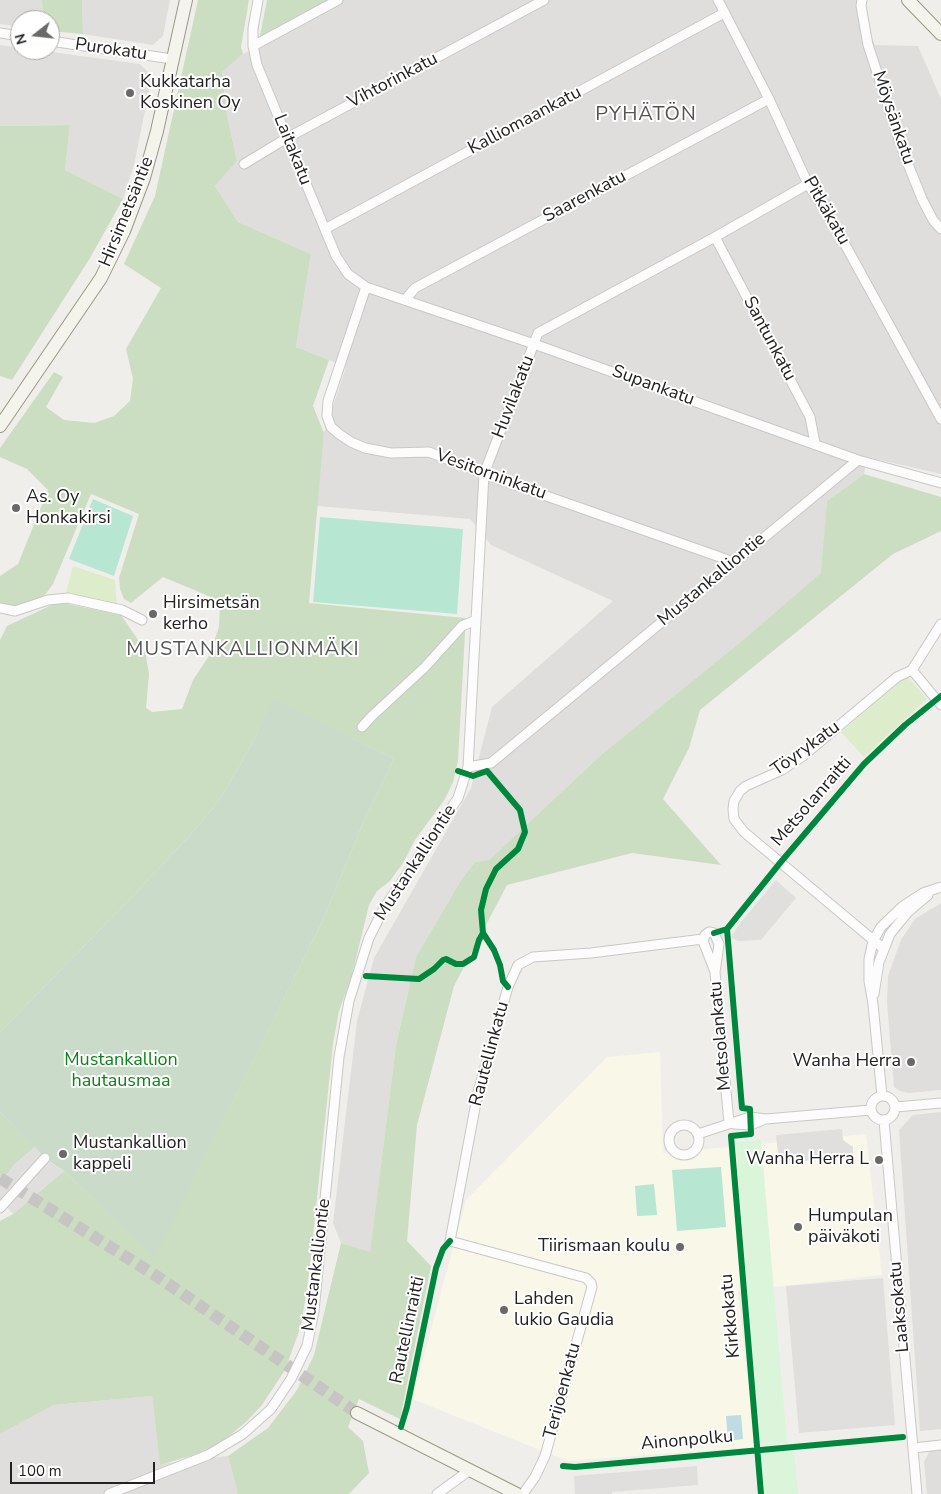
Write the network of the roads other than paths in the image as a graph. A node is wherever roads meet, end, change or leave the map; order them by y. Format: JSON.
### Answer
{"nodes":[{"id":1,"x":186,"y":0,"type":"edge"},
{"id":2,"x":258,"y":0,"type":"edge"},
{"id":3,"x":338,"y":0,"type":"edge"},
{"id":4,"x":544,"y":0,"type":"edge"},
{"id":5,"x":718,"y":0,"type":"edge"},
{"id":6,"x":862,"y":0,"type":"edge"},
{"id":7,"x":908,"y":0,"type":"edge"},
{"id":8,"x":724,"y":13,"type":"junction"},
{"id":9,"x":941,"y":34,"type":"edge"},
{"id":10,"x":60,"y":42,"type":"edge"},
{"id":11,"x":253,"y":46,"type":"junction"},
{"id":12,"x":172,"y":59,"type":"junction"},
{"id":13,"x":769,"y":99,"type":"junction"},
{"id":14,"x":287,"y":138,"type":"junction"},
{"id":15,"x":244,"y":164,"type":"dead end"},
{"id":16,"x":808,"y":184,"type":"junction"},
{"id":17,"x":325,"y":229,"type":"junction"},
{"id":18,"x":941,"y":229,"type":"edge"},
{"id":19,"x":714,"y":237,"type":"junction"},
{"id":20,"x":366,"y":287,"type":"junction"},
{"id":21,"x":405,"y":300,"type":"junction"},
{"id":22,"x":534,"y":344,"type":"junction"},
{"id":23,"x":941,"y":419,"type":"edge"},
{"id":24,"x":0,"y":426,"type":"edge"},
{"id":25,"x":814,"y":443,"type":"junction"},
{"id":26,"x":858,"y":460,"type":"junction"},
{"id":27,"x":484,"y":474,"type":"junction"},
{"id":28,"x":941,"y":483,"type":"edge"},
{"id":29,"x":734,"y":562,"type":"junction"},
{"id":30,"x":0,"y":608,"type":"edge"},
{"id":31,"x":142,"y":620,"type":"dead end"},
{"id":32,"x":476,"y":620,"type":"junction"},
{"id":33,"x":941,"y":624,"type":"edge"},
{"id":34,"x":912,"y":670,"type":"junction"},
{"id":35,"x":941,"y":705,"type":"edge"},
{"id":36,"x":362,"y":727,"type":"dead end"},
{"id":37,"x":468,"y":767,"type":"junction"},
{"id":38,"x":940,"y":887,"type":"edge"},
{"id":39,"x":703,"y":939,"type":"junction"},
{"id":40,"x":873,"y":941,"type":"junction"},
{"id":41,"x":884,"y":949,"type":"junction"},
{"id":42,"x":715,"y":972,"type":"junction"},
{"id":43,"x":873,"y":1004,"type":"junction"},
{"id":44,"x":882,"y":1096,"type":"junction"},
{"id":45,"x":941,"y":1102,"type":"edge"},
{"id":46,"x":896,"y":1107,"type":"junction"},
{"id":47,"x":871,"y":1110,"type":"junction"},
{"id":48,"x":884,"y":1121,"type":"junction"},
{"id":49,"x":729,"y":1123,"type":"junction"},
{"id":50,"x":698,"y":1134,"type":"dead end"},
{"id":51,"x":45,"y":1158,"type":"dead end"},
{"id":52,"x":0,"y":1208,"type":"edge"},
{"id":53,"x":450,"y":1241,"type":"joint"},
{"id":54,"x":357,"y":1413,"type":"tunnel mouth"},
{"id":55,"x":941,"y":1446,"type":"edge"},
{"id":56,"x":913,"y":1448,"type":"junction"},
{"id":57,"x":470,"y":1470,"type":"junction"},
{"id":58,"x":109,"y":1494,"type":"edge"},
{"id":59,"x":437,"y":1494,"type":"edge"},
{"id":60,"x":517,"y":1494,"type":"edge"},
{"id":61,"x":523,"y":1494,"type":"edge"},
{"id":62,"x":917,"y":1494,"type":"edge"}],
"edges":[{"from":1,"to":12,"type":"street","name":"Hirsimetsäntie"},
{"from":2,"to":11,"type":"street","name":"Laitakatu"},
{"from":3,"to":11,"type":"street"},
{"from":4,"to":14,"type":"street","name":"Vihtorinkatu"},
{"from":5,"to":8,"type":"street","name":"Pitkäkatu"},
{"from":6,"to":18,"type":"street","name":"Möysänkatu"},
{"from":7,"to":9,"type":"street"},
{"from":8,"to":13,"type":"street","name":"Pitkäkatu"},
{"from":8,"to":17,"type":"street","name":"Kalliomaankatu"},
{"from":10,"to":12,"type":"street","name":"Purokatu"},
{"from":11,"to":14,"type":"street","name":"Laitakatu"},
{"from":12,"to":24,"type":"street","name":"Hirsimetsäntie"},
{"from":13,"to":16,"type":"street","name":"Pitkäkatu"},
{"from":13,"to":21,"type":"street","name":"Saarenkatu"},
{"from":14,"to":15,"type":"street","name":"Vihtorinkatu"},
{"from":14,"to":17,"type":"street","name":"Laitakatu"},
{"from":16,"to":19,"type":"street","name":"Huvilakatu"},
{"from":16,"to":23,"type":"street","name":"Pitkäkatu"},
{"from":17,"to":20,"type":"street","name":"Laitakatu"},
{"from":19,"to":22,"type":"street","name":"Huvilakatu"},
{"from":19,"to":25,"type":"street","name":"Santunkatu"},
{"from":20,"to":21,"type":"street","name":"Supankatu"},
{"from":20,"to":27,"type":"street","name":"Vesitorninkatu"},
{"from":21,"to":22,"type":"street","name":"Supankatu"},
{"from":22,"to":25,"type":"street","name":"Supankatu"},
{"from":22,"to":27,"type":"street","name":"Huvilakatu"},
{"from":25,"to":26,"type":"street","name":"Supankatu"},
{"from":26,"to":28,"type":"street","name":"Supankatu"},
{"from":26,"to":29,"type":"street","name":"Mustankalliontie"},
{"from":27,"to":29,"type":"street","name":"Vesitorninkatu"},
{"from":27,"to":32,"type":"street","name":"Huvilakatu"},
{"from":29,"to":37,"type":"street","name":"Mustankalliontie"},
{"from":30,"to":31,"type":"street"},
{"from":32,"to":36,"type":"street"},
{"from":32,"to":37,"type":"street","name":"Huvilakatu"},
{"from":33,"to":34,"type":"street","name":"Töyrykatu"},
{"from":34,"to":35,"type":"street"},
{"from":34,"to":40,"type":"street","name":"Töyrykatu"},
{"from":37,"to":58,"type":"street","name":"Mustankalliontie"},
{"from":38,"to":40,"type":"street"},
{"from":38,"to":41,"type":"street"},
{"from":39,"to":42,"type":"street","name":"Metsolankatu"},
{"from":39,"to":42,"type":"street","name":"Metsolankatu"},
{"from":39,"to":53,"type":"street","name":"Rautellinkatu"},
{"from":40,"to":41,"type":"street","name":"Töyrykatu"},
{"from":40,"to":43,"type":"street"},
{"from":41,"to":43,"type":"street"},
{"from":42,"to":49,"type":"street","name":"Metsolankatu"},
{"from":43,"to":44,"type":"street"},
{"from":44,"to":46,"type":"street"},
{"from":44,"to":47,"type":"street"},
{"from":45,"to":46,"type":"street"},
{"from":46,"to":48,"type":"street"},
{"from":47,"to":48,"type":"street"},
{"from":47,"to":49,"type":"street"},
{"from":48,"to":56,"type":"street","name":"Laaksokatu"},
{"from":49,"to":50,"type":"street"},
{"from":51,"to":52,"type":"street"},
{"from":53,"to":61,"type":"street","name":"Terijoenkatu"},
{"from":54,"to":57,"type":"street"},
{"from":55,"to":56,"type":"street"},
{"from":56,"to":62,"type":"street","name":"Laaksokatu"},
{"from":57,"to":59,"type":"street"},
{"from":57,"to":60,"type":"street"}]}
